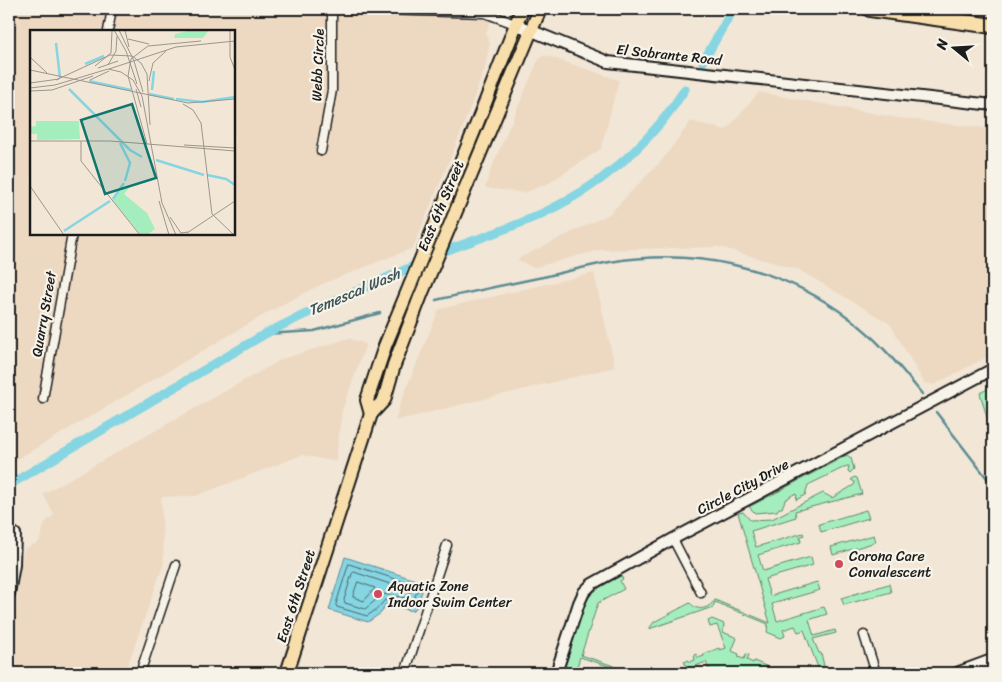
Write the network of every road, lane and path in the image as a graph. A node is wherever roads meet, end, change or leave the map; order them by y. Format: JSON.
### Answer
{"nodes":[{"id":1,"x":112,"y":9,"type":"edge"},
{"id":2,"x":332,"y":9,"type":"edge"},
{"id":3,"x":350,"y":9,"type":"edge"},
{"id":4,"x":522,"y":9,"type":"edge"},
{"id":5,"x":540,"y":9,"type":"edge"},
{"id":6,"x":870,"y":9,"type":"edge"},
{"id":7,"x":516,"y":24,"type":"junction"},
{"id":8,"x":993,"y":26,"type":"edge"},
{"id":9,"x":108,"y":30,"type":"edge"},
{"id":10,"x":530,"y":31,"type":"junction"},
{"id":11,"x":993,"y":105,"type":"edge"},
{"id":12,"x":321,"y":151,"type":"dead end"},
{"id":13,"x":72,"y":235,"type":"edge"},
{"id":14,"x":993,"y":370,"type":"edge"},
{"id":15,"x":43,"y":399,"type":"dead end"},
{"id":16,"x":371,"y":414,"type":"junction"},
{"id":17,"x":15,"y":534,"type":"dead end"},
{"id":18,"x":673,"y":539,"type":"junction"},
{"id":19,"x":447,"y":545,"type":"dead end"},
{"id":20,"x":176,"y":565,"type":"dead end"},
{"id":21,"x":701,"y":593,"type":"dead end"},
{"id":22,"x":9,"y":594,"type":"edge"},
{"id":23,"x":864,"y":634,"type":"dead end"},
{"id":24,"x":993,"y":660,"type":"edge"},
{"id":25,"x":140,"y":673,"type":"edge"},
{"id":26,"x":287,"y":673,"type":"edge"},
{"id":27,"x":405,"y":673,"type":"edge"},
{"id":28,"x":556,"y":673,"type":"edge"},
{"id":29,"x":876,"y":673,"type":"edge"},
{"id":30,"x":958,"y":673,"type":"edge"}],
"edges":[{"from":1,"to":9,"type":"street"},
{"from":2,"to":12,"type":"street","name":"Webb Circle"},
{"from":3,"to":7,"type":"street","name":"El Sobrante Road"},
{"from":4,"to":7,"type":"main road","name":"East 6th Street"},
{"from":5,"to":10,"type":"main road","name":"East 6th Street"},
{"from":6,"to":8,"type":"highway"},
{"from":7,"to":10,"type":"street","name":"El Sobrante Road"},
{"from":7,"to":16,"type":"main road","name":"East 6th Street"},
{"from":10,"to":11,"type":"street","name":"El Sobrante Road"},
{"from":10,"to":16,"type":"main road","name":"East 6th Street"},
{"from":13,"to":15,"type":"street","name":"Quarry Street"},
{"from":14,"to":18,"type":"street","name":"Circle City Drive"},
{"from":16,"to":26,"type":"main road","name":"East 6th Street"},
{"from":17,"to":22,"type":"street"},
{"from":18,"to":21,"type":"street"},
{"from":18,"to":28,"type":"street","name":"Circle City Drive"},
{"from":19,"to":27,"type":"street"},
{"from":20,"to":25,"type":"street"},
{"from":23,"to":29,"type":"street"},
{"from":24,"to":30,"type":"main road"}]}
